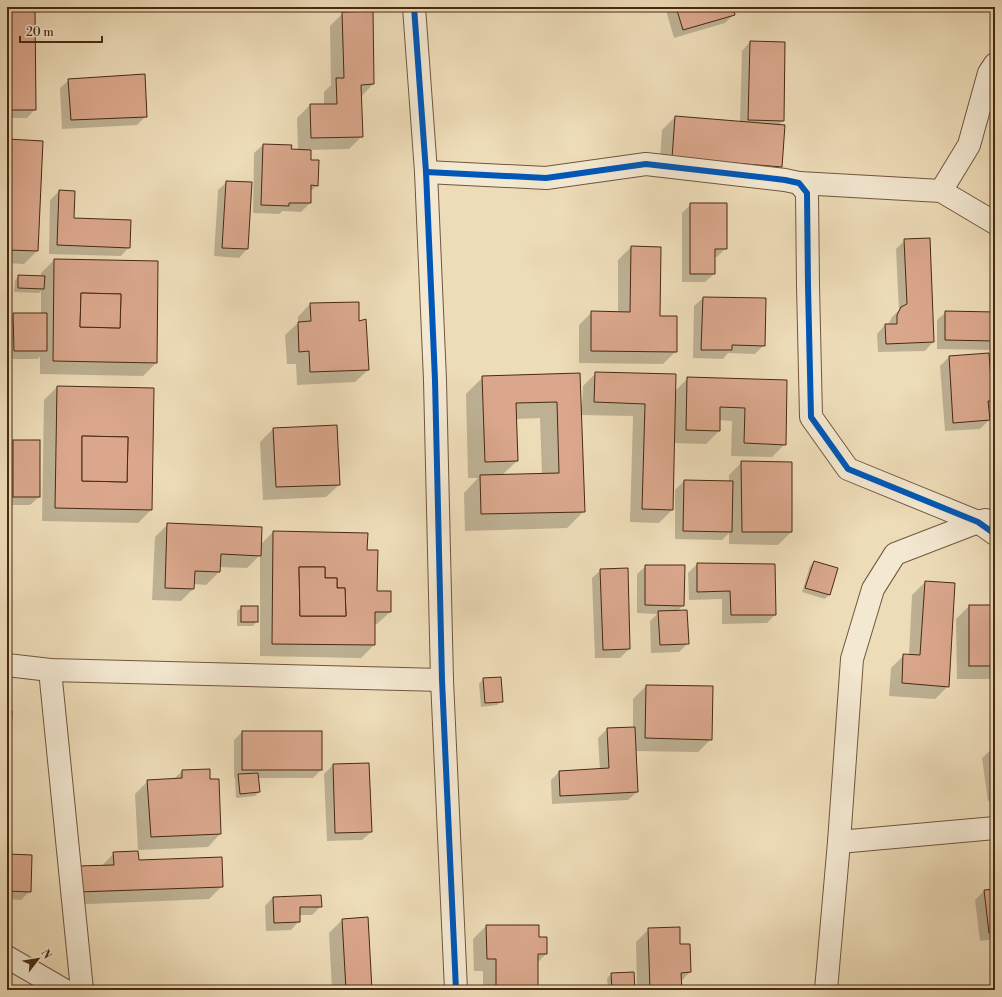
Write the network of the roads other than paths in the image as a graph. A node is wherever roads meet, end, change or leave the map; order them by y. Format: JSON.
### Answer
{"nodes":[{"id":1,"x":414,"y":7,"type":"edge"},
{"id":2,"x":995,"y":64,"type":"edge"},
{"id":3,"x":426,"y":172,"type":"junction"},
{"id":4,"x":799,"y":183,"type":"junction"},
{"id":5,"x":941,"y":191,"type":"junction"},
{"id":6,"x":995,"y":223,"type":"edge"},
{"id":7,"x":989,"y":525,"type":"edge"},
{"id":8,"x":7,"y":665,"type":"edge"},
{"id":9,"x":50,"y":670,"type":"junction"},
{"id":10,"x":442,"y":680,"type":"junction"},
{"id":11,"x":995,"y":828,"type":"edge"},
{"id":12,"x":839,"y":842,"type":"junction"},
{"id":13,"x":7,"y":957,"type":"edge"},
{"id":14,"x":64,"y":990,"type":"edge"},
{"id":15,"x":82,"y":990,"type":"edge"},
{"id":16,"x":456,"y":990,"type":"edge"},
{"id":17,"x":826,"y":990,"type":"edge"}],
"edges":[{"from":1,"to":3,"type":"street"},
{"from":2,"to":5,"type":"street"},
{"from":3,"to":4,"type":"street"},
{"from":3,"to":10,"type":"street"},
{"from":4,"to":5,"type":"street"},
{"from":4,"to":7,"type":"street"},
{"from":5,"to":6,"type":"street"},
{"from":7,"to":12,"type":"street"},
{"from":8,"to":9,"type":"street"},
{"from":9,"to":10,"type":"street"},
{"from":9,"to":15,"type":"street"},
{"from":10,"to":16,"type":"street"},
{"from":11,"to":12,"type":"street"},
{"from":12,"to":17,"type":"street"},
{"from":13,"to":14,"type":"street"}]}
